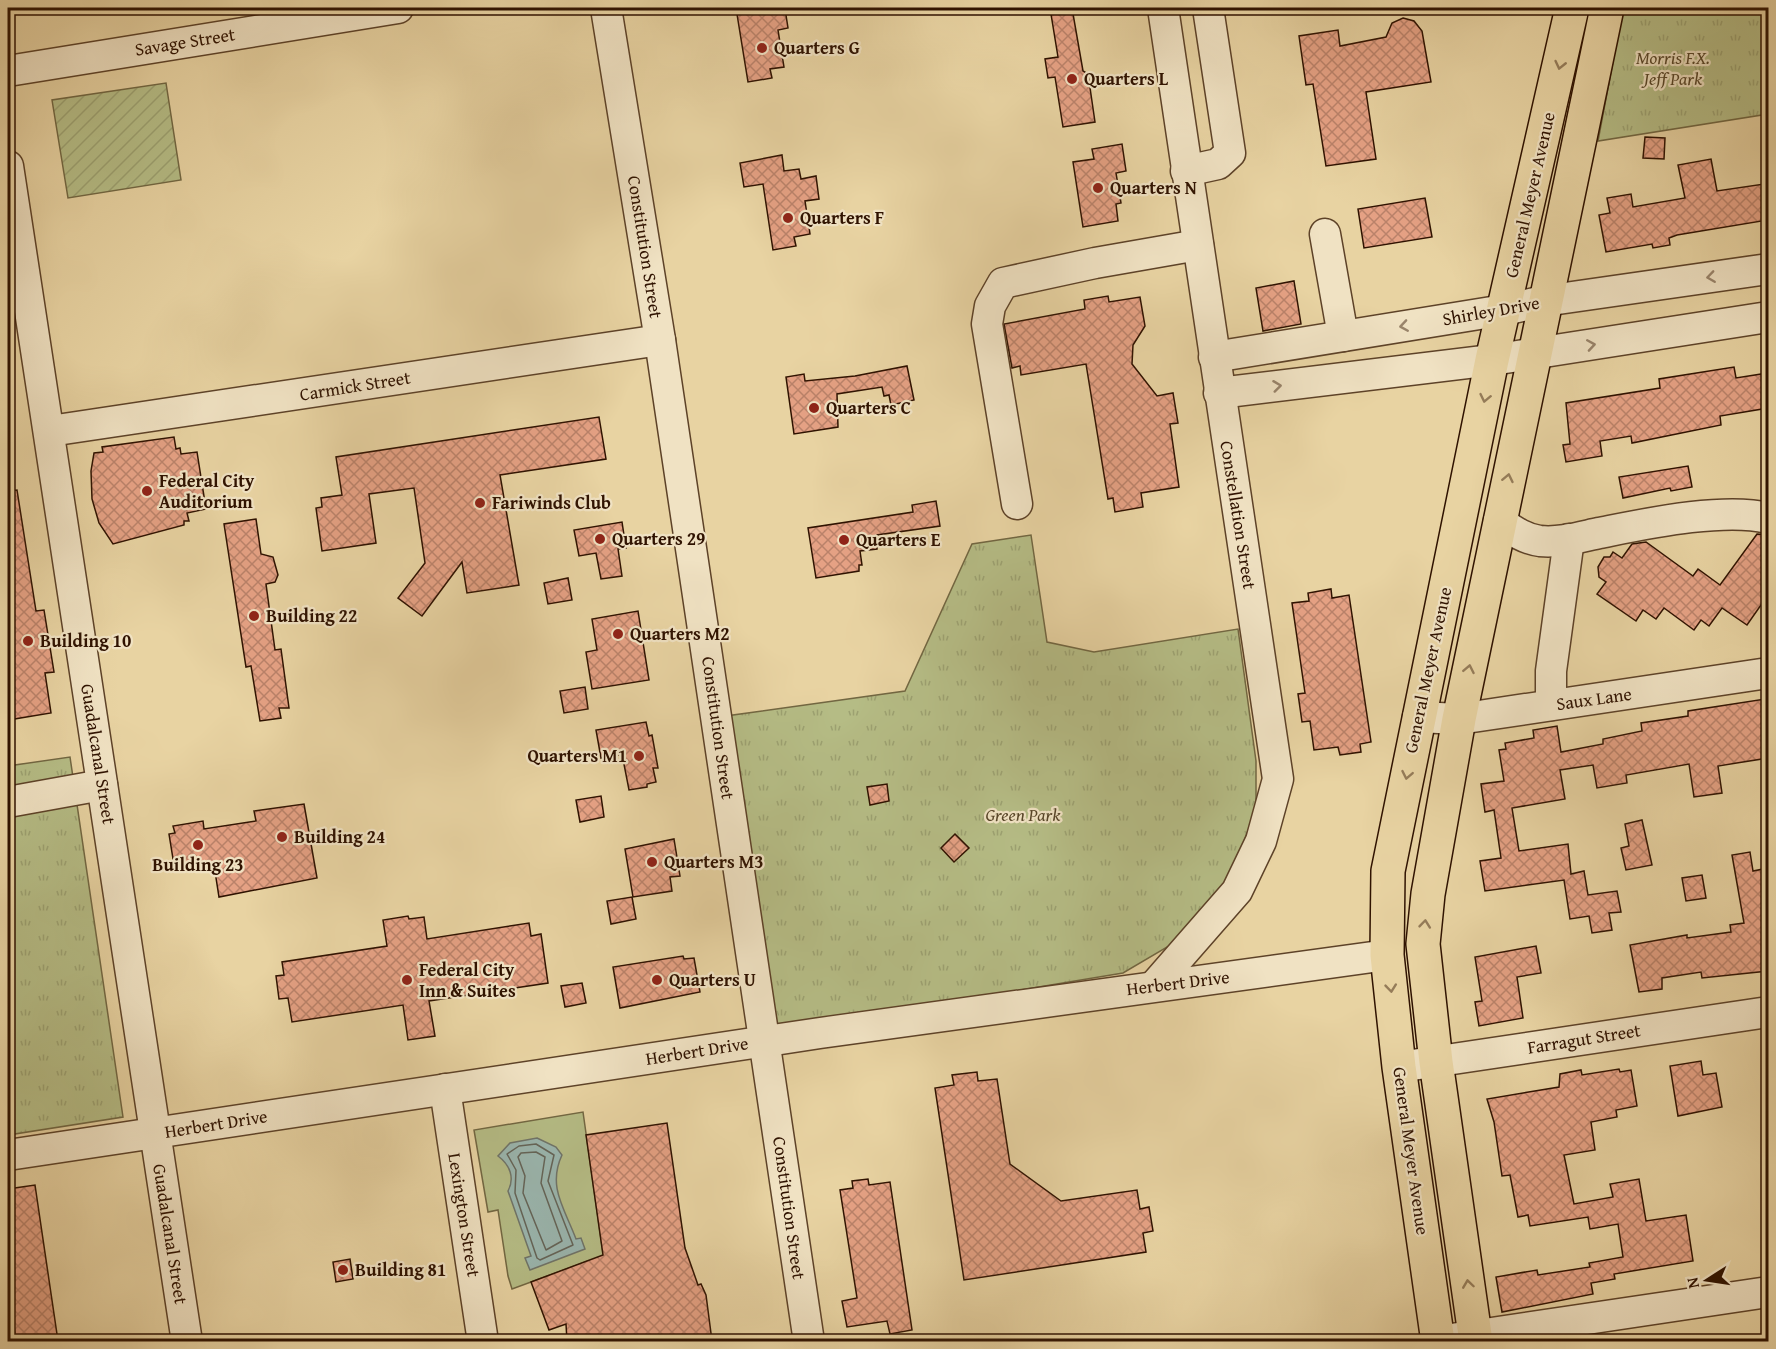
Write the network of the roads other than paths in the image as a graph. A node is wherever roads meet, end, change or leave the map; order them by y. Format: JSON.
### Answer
{"nodes":[{"id":1,"x":398,"y":8,"type":"edge"},
{"id":2,"x":606,"y":8,"type":"edge"},
{"id":3,"x":1162,"y":8,"type":"edge"},
{"id":4,"x":1208,"y":8,"type":"edge"},
{"id":5,"x":1572,"y":8,"type":"edge"},
{"id":6,"x":1607,"y":8,"type":"edge"},
{"id":7,"x":238,"y":20,"type":"edge"},
{"id":8,"x":8,"y":71,"type":"edge"},
{"id":9,"x":8,"y":166,"type":"edge"},
{"id":10,"x":1186,"y":171,"type":"junction"},
{"id":11,"x":1325,"y":234,"type":"dead end"},
{"id":12,"x":1197,"y":245,"type":"junction"},
{"id":13,"x":1768,"y":269,"type":"edge"},
{"id":14,"x":1544,"y":301,"type":"junction"},
{"id":15,"x":1504,"y":310,"type":"junction"},
{"id":16,"x":1768,"y":317,"type":"edge"},
{"id":17,"x":1343,"y":336,"type":"junction"},
{"id":18,"x":660,"y":340,"type":"junction"},
{"id":19,"x":1533,"y":354,"type":"junction"},
{"id":20,"x":1214,"y":357,"type":"junction"},
{"id":21,"x":1492,"y":360,"type":"junction"},
{"id":22,"x":1219,"y":393,"type":"junction"},
{"id":23,"x":50,"y":431,"type":"junction"},
{"id":24,"x":1017,"y":504,"type":"dead end"},
{"id":25,"x":1768,"y":518,"type":"edge"},
{"id":26,"x":1499,"y":521,"type":"junction"},
{"id":27,"x":1569,"y":539,"type":"junction"},
{"id":28,"x":1768,"y":673,"type":"edge"},
{"id":29,"x":1551,"y":705,"type":"junction"},
{"id":30,"x":1418,"y":717,"type":"junction"},
{"id":31,"x":1459,"y":719,"type":"junction"},
{"id":32,"x":102,"y":785,"type":"junction"},
{"id":33,"x":8,"y":802,"type":"edge"},
{"id":34,"x":1387,"y":955,"type":"junction"},
{"id":35,"x":1154,"y":986,"type":"junction"},
{"id":36,"x":1768,"y":1012,"type":"edge"},
{"id":37,"x":764,"y":1041,"type":"junction"},
{"id":38,"x":1437,"y":1062,"type":"junction"},
{"id":39,"x":1399,"y":1067,"type":"junction"},
{"id":40,"x":445,"y":1089,"type":"junction"},
{"id":41,"x":154,"y":1133,"type":"junction"},
{"id":42,"x":8,"y":1155,"type":"edge"},
{"id":43,"x":1768,"y":1292,"type":"edge"},
{"id":44,"x":1475,"y":1338,"type":"edge"},
{"id":45,"x":187,"y":1341,"type":"edge"},
{"id":46,"x":483,"y":1341,"type":"edge"},
{"id":47,"x":809,"y":1341,"type":"edge"},
{"id":48,"x":1438,"y":1341,"type":"edge"}],
"edges":[{"from":1,"to":7,"type":"street","name":"Savage Street"},
{"from":2,"to":18,"type":"street","name":"Constitution Street"},
{"from":3,"to":10,"type":"street","name":"Constellation Street"},
{"from":4,"to":10,"type":"street"},
{"from":5,"to":15,"type":"main road","name":"General Meyer Avenue","one_way":true},
{"from":6,"to":14,"type":"main road","name":"General Meyer Avenue"},
{"from":7,"to":8,"type":"street","name":"Savage Street"},
{"from":9,"to":23,"type":"street","name":"Guadalcanal Street"},
{"from":10,"to":12,"type":"street","name":"Constellation Street"},
{"from":11,"to":17,"type":"street"},
{"from":12,"to":20,"type":"street","name":"Constellation Street"},
{"from":12,"to":24,"type":"street"},
{"from":13,"to":14,"type":"street","name":"Shirley Drive","one_way":true},
{"from":14,"to":15,"type":"street","name":"Shirley Drive"},
{"from":14,"to":19,"type":"main road","name":"General Meyer Avenue"},
{"from":15,"to":17,"type":"street","name":"Shirley Drive","one_way":true},
{"from":15,"to":21,"type":"main road","name":"General Meyer Avenue"},
{"from":19,"to":16,"type":"street","one_way":true},
{"from":17,"to":20,"type":"street","name":"Shirley Drive"},
{"from":18,"to":23,"type":"street","name":"Carmick Street"},
{"from":18,"to":37,"type":"street","name":"Constitution Street"},
{"from":19,"to":21,"type":"street"},
{"from":26,"to":19,"type":"main road","name":"General Meyer Avenue","one_way":true},
{"from":20,"to":22,"type":"street","name":"Constellation Street"},
{"from":22,"to":21,"type":"street","one_way":true},
{"from":21,"to":30,"type":"main road","name":"General Meyer Avenue","one_way":true},
{"from":22,"to":35,"type":"street","name":"Constellation Street"},
{"from":23,"to":32,"type":"street","name":"Guadalcanal Street"},
{"from":25,"to":27,"type":"street"},
{"from":26,"to":27,"type":"street"},
{"from":31,"to":26,"type":"main road","name":"General Meyer Avenue","one_way":true},
{"from":27,"to":29,"type":"street"},
{"from":28,"to":29,"type":"street","name":"Saux Lane"},
{"from":29,"to":31,"type":"street","name":"Saux Lane"},
{"from":30,"to":31,"type":"street","name":"Saux Lane"},
{"from":30,"to":34,"type":"main road","name":"General Meyer Avenue","one_way":true},
{"from":38,"to":31,"type":"main road","name":"General Meyer Avenue","one_way":true},
{"from":32,"to":33,"type":"street"},
{"from":32,"to":41,"type":"street","name":"Guadalcanal Street"},
{"from":34,"to":35,"type":"street","name":"Herbert Drive"},
{"from":34,"to":39,"type":"main road","name":"General Meyer Avenue","one_way":true},
{"from":35,"to":37,"type":"street","name":"Herbert Drive"},
{"from":36,"to":38,"type":"street","name":"Farragut Street"},
{"from":37,"to":40,"type":"street","name":"Herbert Drive"},
{"from":37,"to":47,"type":"street","name":"Constitution Street"},
{"from":38,"to":39,"type":"street","name":"Farragut Street"},
{"from":44,"to":38,"type":"main road","name":"General Meyer Avenue","one_way":true},
{"from":39,"to":48,"type":"main road","name":"General Meyer Avenue"},
{"from":40,"to":41,"type":"street","name":"Herbert Drive"},
{"from":40,"to":46,"type":"street","name":"Lexington Street"},
{"from":41,"to":42,"type":"street","name":"Herbert Drive"},
{"from":41,"to":45,"type":"street","name":"Guadalcanal Street"},
{"from":43,"to":44,"type":"street"},
{"from":44,"to":48,"type":"street"}]}
